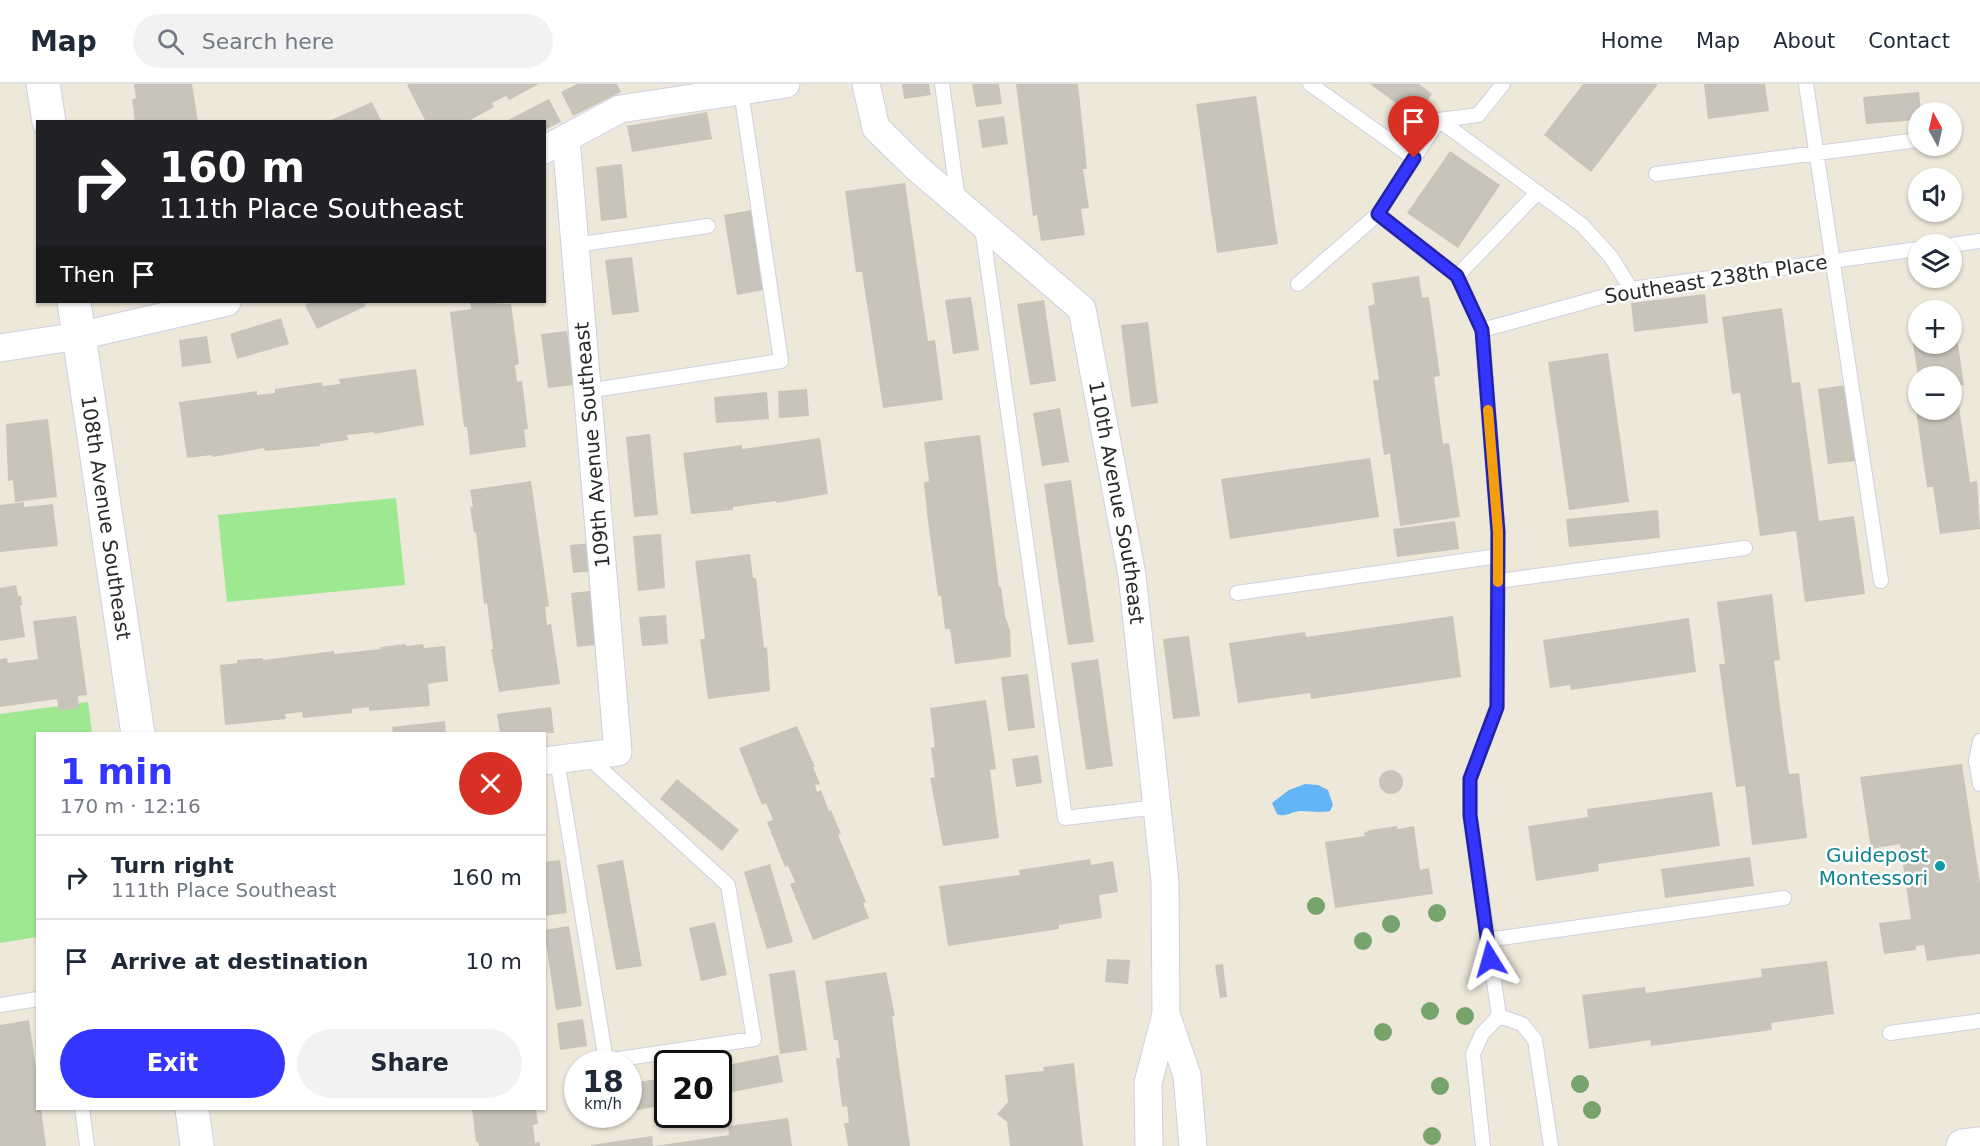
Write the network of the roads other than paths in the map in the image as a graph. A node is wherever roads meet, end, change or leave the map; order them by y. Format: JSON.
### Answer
{"nodes":[{"id":1,"x":43,"y":84,"type":"edge"},
{"id":2,"x":786,"y":84,"type":"edge"},
{"id":3,"x":866,"y":84,"type":"edge"},
{"id":4,"x":942,"y":84,"type":"edge"},
{"id":5,"x":1310,"y":84,"type":"edge"},
{"id":6,"x":1503,"y":84,"type":"edge"},
{"id":7,"x":1806,"y":84,"type":"edge"},
{"id":8,"x":741,"y":91,"type":"junction"},
{"id":9,"x":49,"y":120,"type":"edge"},
{"id":10,"x":1439,"y":120,"type":"junction"},
{"id":11,"x":1908,"y":141,"type":"edge"},
{"id":12,"x":555,"y":145,"type":"edge"},
{"id":13,"x":1816,"y":154,"type":"junction"},
{"id":14,"x":1414,"y":158,"type":"junction"},
{"id":15,"x":1656,"y":174,"type":"dead end"},
{"id":16,"x":1538,"y":192,"type":"junction"},
{"id":17,"x":958,"y":202,"type":"junction"},
{"id":18,"x":1378,"y":214,"type":"junction"},
{"id":19,"x":981,"y":222,"type":"junction"},
{"id":20,"x":708,"y":226,"type":"dead end"},
{"id":21,"x":1980,"y":241,"type":"edge"},
{"id":22,"x":575,"y":244,"type":"junction"},
{"id":23,"x":1962,"y":244,"type":"edge"},
{"id":24,"x":1908,"y":250,"type":"edge"},
{"id":25,"x":1833,"y":261,"type":"junction"},
{"id":26,"x":1457,"y":276,"type":"junction"},
{"id":27,"x":1298,"y":284,"type":"dead end"},
{"id":28,"x":1631,"y":289,"type":"junction"},
{"id":29,"x":74,"y":303,"type":"edge"},
{"id":30,"x":223,"y":303,"type":"edge"},
{"id":31,"x":1482,"y":330,"type":"junction"},
{"id":32,"x":79,"y":336,"type":"junction"},
{"id":33,"x":0,"y":348,"type":"edge"},
{"id":34,"x":587,"y":391,"type":"junction"},
{"id":35,"x":1745,"y":548,"type":"dead end"},
{"id":36,"x":1497,"y":556,"type":"junction"},
{"id":37,"x":1498,"y":581,"type":"junction"},
{"id":38,"x":1881,"y":581,"type":"dead end"},
{"id":39,"x":1237,"y":593,"type":"dead end"},
{"id":40,"x":138,"y":732,"type":"edge"},
{"id":41,"x":1980,"y":741,"type":"edge"},
{"id":42,"x":587,"y":756,"type":"junction"},
{"id":43,"x":551,"y":760,"type":"edge"},
{"id":44,"x":1980,"y":784,"type":"edge"},
{"id":45,"x":1157,"y":807,"type":"junction"},
{"id":46,"x":1784,"y":898,"type":"dead end"},
{"id":47,"x":1487,"y":940,"type":"junction"},
{"id":48,"x":36,"y":999,"type":"edge"},
{"id":49,"x":0,"y":1005,"type":"edge"},
{"id":50,"x":1166,"y":1014,"type":"junction"},
{"id":51,"x":1499,"y":1017,"type":"junction"},
{"id":52,"x":1980,"y":1021,"type":"edge"},
{"id":53,"x":1890,"y":1034,"type":"dead end"},
{"id":54,"x":82,"y":1110,"type":"edge"},
{"id":55,"x":192,"y":1110,"type":"edge"},
{"id":56,"x":1980,"y":1144,"type":"edge"},
{"id":57,"x":87,"y":1146,"type":"edge"},
{"id":58,"x":198,"y":1146,"type":"edge"},
{"id":59,"x":1149,"y":1146,"type":"edge"},
{"id":60,"x":1193,"y":1146,"type":"edge"},
{"id":61,"x":1483,"y":1146,"type":"edge"},
{"id":62,"x":1551,"y":1146,"type":"edge"},
{"id":63,"x":1963,"y":1146,"type":"edge"}],
"edges":[{"from":1,"to":9,"type":"street"},
{"from":2,"to":8,"type":"street"},
{"from":3,"to":17,"type":"street","name":"110th Avenue Southeast"},
{"from":4,"to":17,"type":"lane"},
{"from":5,"to":14,"type":"lane"},
{"from":6,"to":10,"type":"lane"},
{"from":7,"to":13,"type":"lane"},
{"from":8,"to":12,"type":"street"},
{"from":8,"to":34,"type":"lane"},
{"from":10,"to":14,"type":"lane"},
{"from":10,"to":16,"type":"lane"},
{"from":11,"to":13,"type":"lane"},
{"from":12,"to":22,"type":"street","name":"109th Avenue Southeast"},
{"from":13,"to":15,"type":"lane"},
{"from":13,"to":25,"type":"lane"},
{"from":14,"to":18,"type":"lane"},
{"from":16,"to":26,"type":"lane"},
{"from":16,"to":28,"type":"lane"},
{"from":17,"to":19,"type":"street","name":"110th Avenue Southeast"},
{"from":18,"to":26,"type":"lane"},
{"from":18,"to":27,"type":"lane"},
{"from":19,"to":45,"type":"street","name":"110th Avenue Southeast"},
{"from":19,"to":45,"type":"lane"},
{"from":20,"to":22,"type":"lane"},
{"from":21,"to":23,"type":"lane"},
{"from":22,"to":34,"type":"street","name":"109th Avenue Southeast"},
{"from":24,"to":25,"type":"lane","name":"Southeast 238th Place"},
{"from":25,"to":28,"type":"lane","name":"Southeast 238th Place"},
{"from":25,"to":38,"type":"lane"},
{"from":26,"to":31,"type":"lane"},
{"from":28,"to":31,"type":"lane","name":"Southeast 238th Place"},
{"from":29,"to":32,"type":"street","name":"108th Avenue Southeast"},
{"from":30,"to":32,"type":"street"},
{"from":31,"to":36,"type":"lane"},
{"from":32,"to":33,"type":"street"},
{"from":32,"to":40,"type":"street","name":"108th Avenue Southeast"},
{"from":34,"to":42,"type":"street","name":"109th Avenue Southeast"},
{"from":35,"to":37,"type":"lane"},
{"from":36,"to":37,"type":"lane"},
{"from":36,"to":39,"type":"lane"},
{"from":37,"to":47,"type":"lane"},
{"from":41,"to":44,"type":"lane"},
{"from":42,"to":43,"type":"street"},
{"from":42,"to":43,"type":"lane"},
{"from":45,"to":50,"type":"street","name":"110th Avenue Southeast"},
{"from":46,"to":47,"type":"lane"},
{"from":47,"to":51,"type":"lane"},
{"from":48,"to":49,"type":"lane"},
{"from":50,"to":59,"type":"street","name":"110th Avenue Southeast"},
{"from":50,"to":60,"type":"street","name":"110th Avenue Southeast"},
{"from":51,"to":61,"type":"lane"},
{"from":51,"to":62,"type":"lane"},
{"from":52,"to":53,"type":"lane"},
{"from":54,"to":57,"type":"lane"},
{"from":55,"to":58,"type":"street"},
{"from":56,"to":63,"type":"street"}]}
